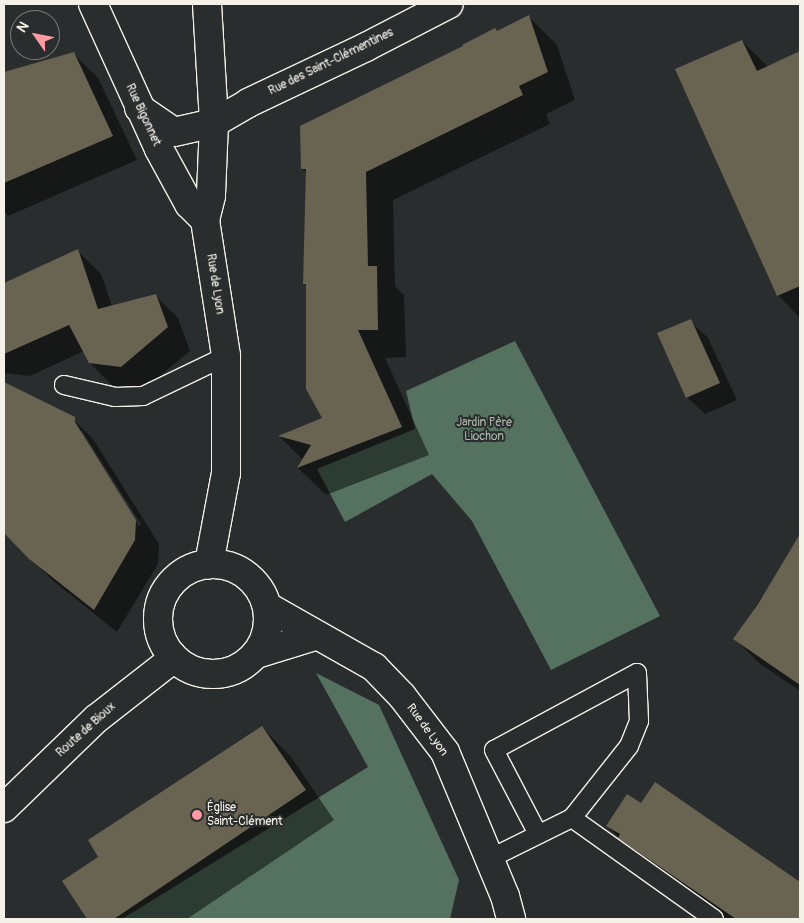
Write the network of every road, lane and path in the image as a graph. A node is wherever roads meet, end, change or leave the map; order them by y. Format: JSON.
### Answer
{"nodes":[{"id":1,"x":93,"y":4,"type":"edge"},
{"id":2,"x":207,"y":4,"type":"edge"},
{"id":3,"x":449,"y":4,"type":"edge"},
{"id":4,"x":139,"y":108,"type":"junction"},
{"id":5,"x":214,"y":123,"type":"junction"},
{"id":6,"x":159,"y":149,"type":"junction"},
{"id":7,"x":205,"y":220,"type":"junction"},
{"id":8,"x":226,"y":356,"type":"junction"},
{"id":9,"x":64,"y":384,"type":"dead end"},
{"id":10,"x":209,"y":564,"type":"junction"},
{"id":11,"x":268,"y":608,"type":"junction"},
{"id":12,"x":316,"y":636,"type":"junction"},
{"id":13,"x":256,"y":654,"type":"junction"},
{"id":14,"x":172,"y":656,"type":"junction"},
{"id":15,"x":4,"y":808,"type":"edge"},
{"id":16,"x":572,"y":818,"type":"junction"},
{"id":17,"x":538,"y":834,"type":"junction"},
{"id":18,"x":489,"y":859,"type":"junction"},
{"id":19,"x":511,"y":919,"type":"edge"},
{"id":20,"x":714,"y":919,"type":"edge"}],
"edges":[{"from":1,"to":4,"type":"street","name":"Rue Bigonnet"},
{"from":2,"to":5,"type":"street","name":"Rue de Lyon"},
{"from":3,"to":5,"type":"street","name":"Rue des Saint-Clémentines"},
{"from":4,"to":5,"type":"street"},
{"from":4,"to":6,"type":"street","name":"Rue Bigonnet"},
{"from":5,"to":6,"type":"street"},
{"from":5,"to":7,"type":"street","name":"Rue de Lyon"},
{"from":6,"to":7,"type":"street","name":"Rue Bigonnet"},
{"from":7,"to":8,"type":"street","name":"Rue de Lyon"},
{"from":8,"to":9,"type":"lane"},
{"from":8,"to":10,"type":"street","name":"Rue de Lyon"},
{"from":10,"to":11,"type":"street"},
{"from":10,"to":14,"type":"street"},
{"from":11,"to":12,"type":"street","name":"Rue de Lyon"},
{"from":11,"to":13,"type":"street"},
{"from":12,"to":13,"type":"street"},
{"from":12,"to":18,"type":"street","name":"Rue de Lyon"},
{"from":13,"to":14,"type":"street"},
{"from":14,"to":15,"type":"street","name":"Route de Bioux"},
{"from":16,"to":17,"type":"lane"},
{"from":16,"to":17,"type":"lane"},
{"from":16,"to":20,"type":"lane"},
{"from":17,"to":18,"type":"lane"},
{"from":18,"to":19,"type":"street","name":"Rue de Lyon"}]}
